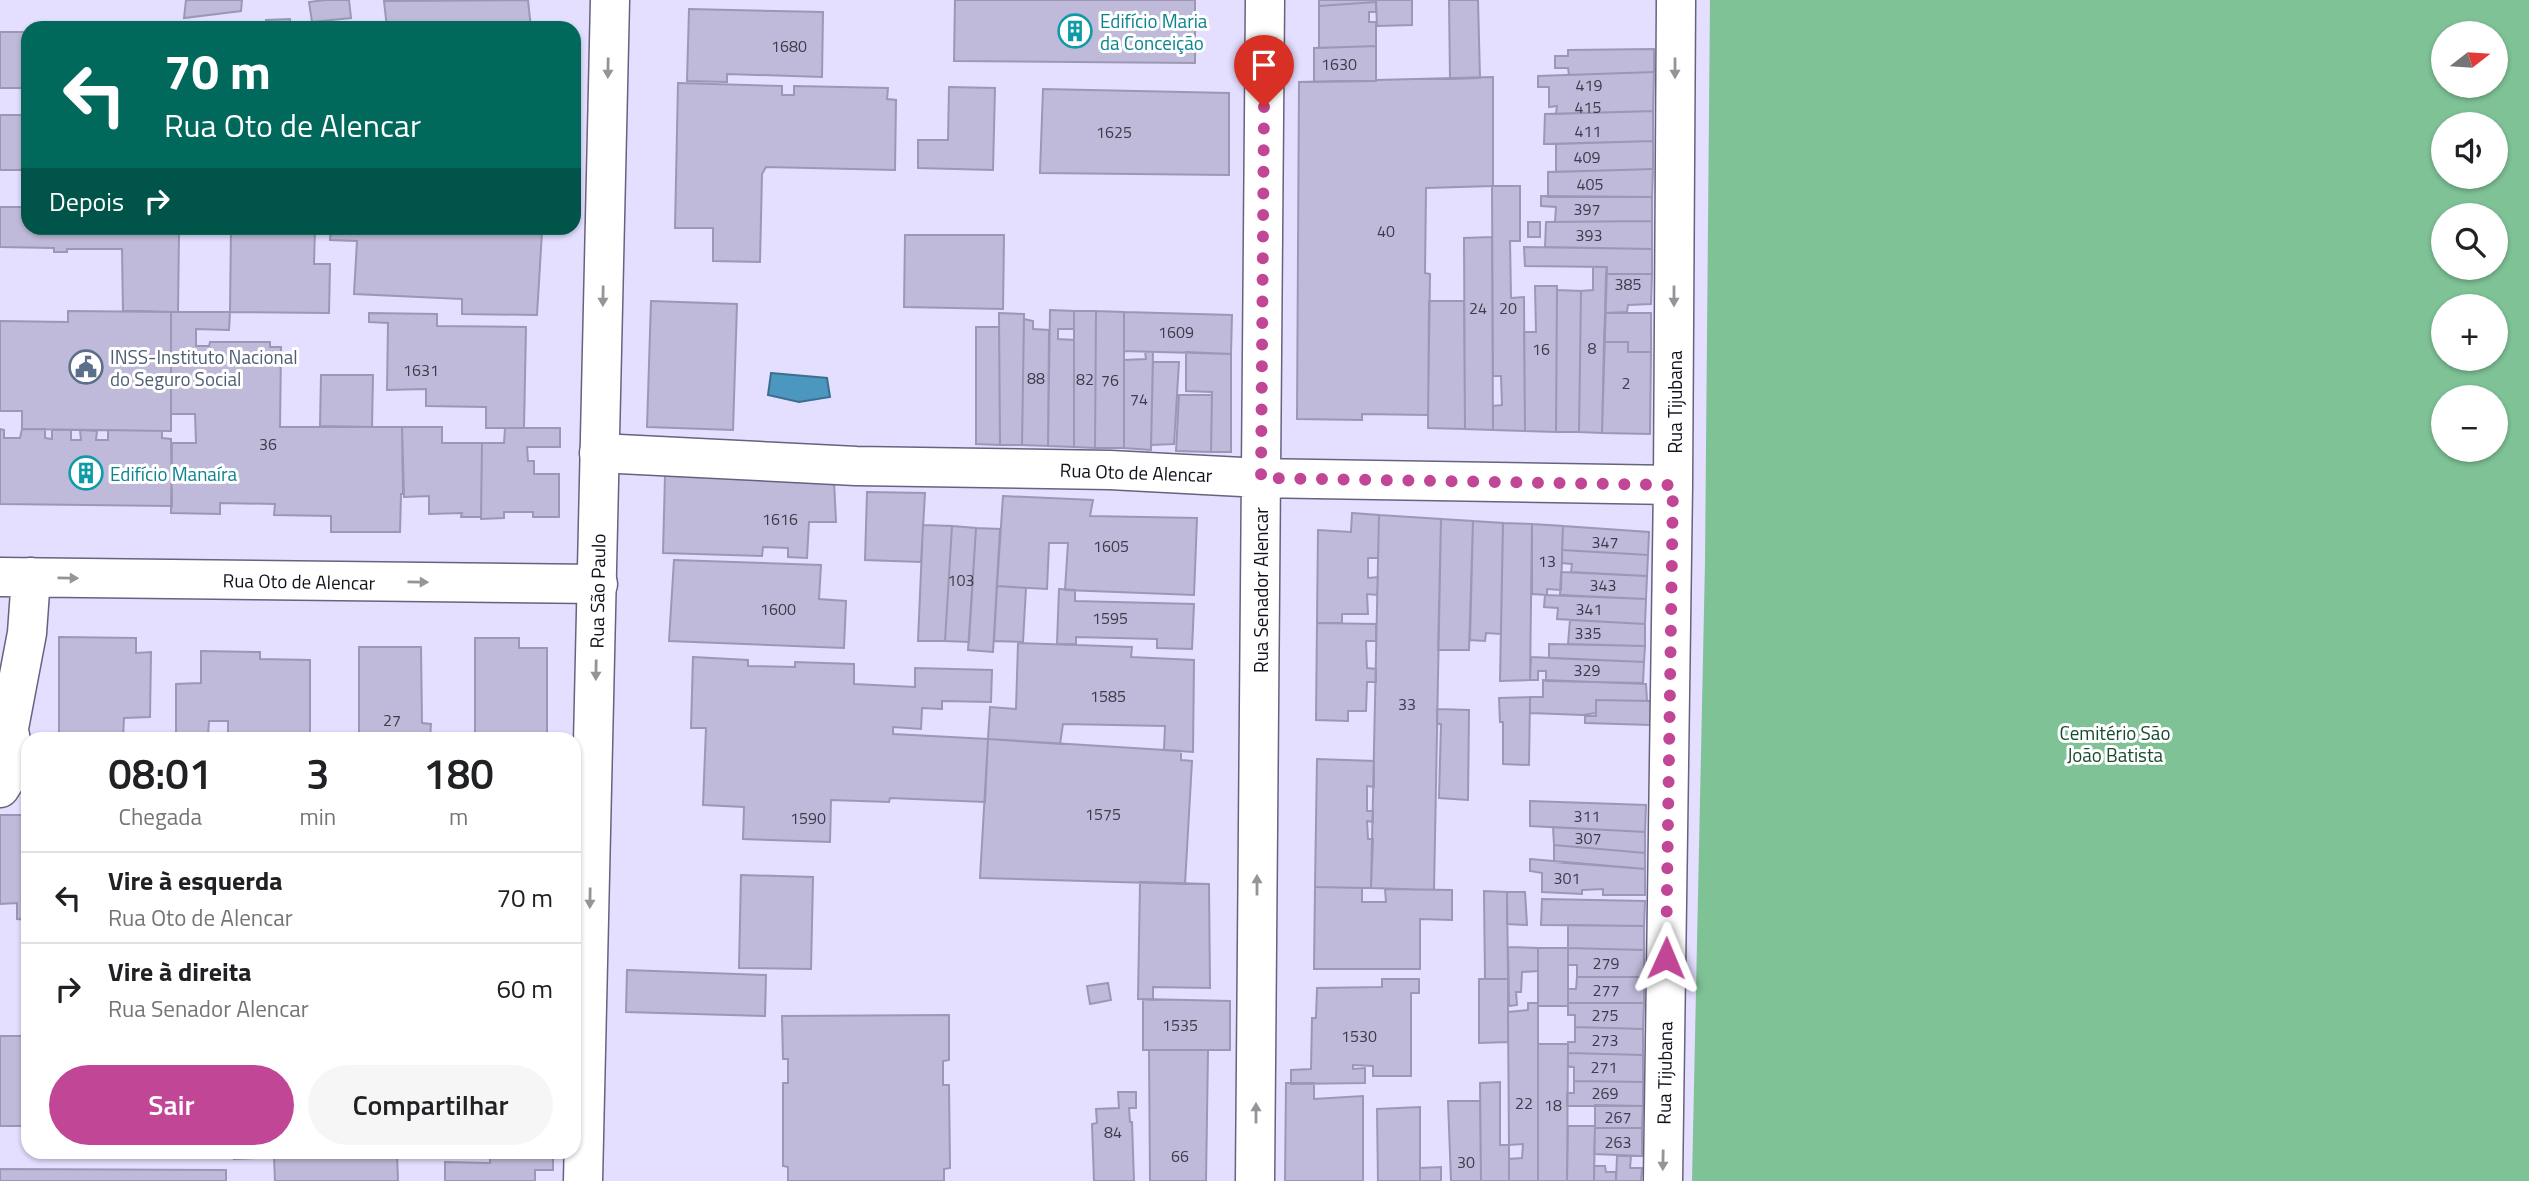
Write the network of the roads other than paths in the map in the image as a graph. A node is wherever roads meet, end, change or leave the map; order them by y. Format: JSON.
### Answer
{"nodes":[{"id":1,"x":610,"y":0,"type":"edge"},
{"id":2,"x":1265,"y":0,"type":"edge"},
{"id":3,"x":1676,"y":0,"type":"edge"},
{"id":4,"x":599,"y":453,"type":"junction"},
{"id":5,"x":1261,"y":478,"type":"junction"},
{"id":6,"x":1673,"y":485,"type":"junction"},
{"id":7,"x":16,"y":577,"type":"edge"},
{"id":8,"x":598,"y":584,"type":"junction"},
{"id":9,"x":4,"y":720,"type":"edge"},
{"id":10,"x":0,"y":788,"type":"edge"},
{"id":11,"x":583,"y":1181,"type":"edge"},
{"id":12,"x":1255,"y":1181,"type":"edge"},
{"id":13,"x":1662,"y":1181,"type":"edge"}],
"edges":[{"from":1,"to":4,"type":"street","name":"Rua São Paulo","one_way":true},
{"from":2,"to":5,"type":"street","name":"Rua Senador Alencar"},
{"from":3,"to":6,"type":"street","name":"Rua Tijubana","one_way":true},
{"from":4,"to":5,"type":"street","name":"Rua Oto de Alencar"},
{"from":4,"to":8,"type":"street","name":"Rua São Paulo"},
{"from":5,"to":6,"type":"street","name":"Rua Oto de Alencar"},
{"from":12,"to":5,"type":"street","name":"Rua Senador Alencar","one_way":true},
{"from":6,"to":13,"type":"street","name":"Rua Tijubana","one_way":true},
{"from":7,"to":8,"type":"street","name":"Rua Oto de Alencar","one_way":true},
{"from":7,"to":9,"type":"street"},
{"from":8,"to":11,"type":"street","name":"Rua São Paulo","one_way":true},
{"from":9,"to":10,"type":"street"}]}
